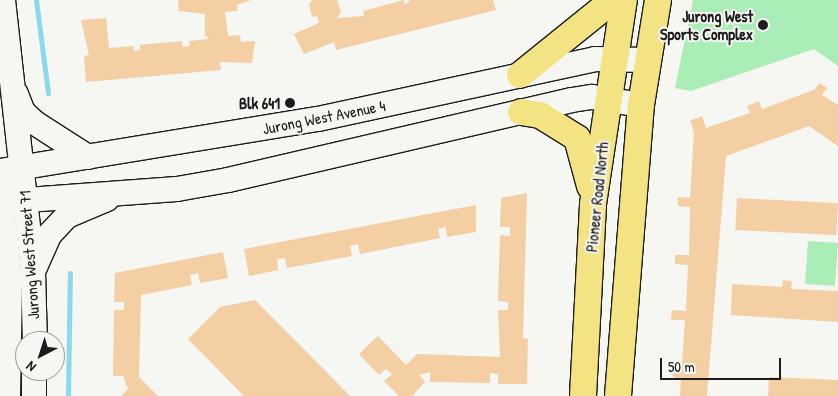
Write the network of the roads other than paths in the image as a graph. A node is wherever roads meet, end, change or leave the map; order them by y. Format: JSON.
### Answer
{"nodes":[{"id":1,"x":3,"y":0,"type":"edge"},
{"id":2,"x":613,"y":0,"type":"edge"},
{"id":3,"x":624,"y":0,"type":"edge"},
{"id":4,"x":658,"y":0,"type":"edge"},
{"id":5,"x":614,"y":60,"type":"junction"},
{"id":6,"x":646,"y":60,"type":"junction"},
{"id":7,"x":520,"y":75,"type":"junction"},
{"id":8,"x":11,"y":81,"type":"junction"},
{"id":9,"x":609,"y":100,"type":"junction"},
{"id":10,"x":641,"y":105,"type":"junction"},
{"id":11,"x":521,"y":112,"type":"junction"},
{"id":12,"x":88,"y":157,"type":"junction"},
{"id":13,"x":11,"y":170,"type":"edge"},
{"id":14,"x":118,"y":194,"type":"junction"},
{"id":15,"x":0,"y":196,"type":"edge"},
{"id":16,"x":26,"y":200,"type":"junction"},
{"id":17,"x":593,"y":204,"type":"junction"},
{"id":18,"x":0,"y":251,"type":"edge"},
{"id":19,"x":33,"y":270,"type":"junction"},
{"id":20,"x":10,"y":280,"type":"junction"},
{"id":21,"x":34,"y":331,"type":"edge"},
{"id":22,"x":34,"y":381,"type":"edge"},
{"id":23,"x":8,"y":396,"type":"edge"},
{"id":24,"x":34,"y":396,"type":"edge"},
{"id":25,"x":583,"y":396,"type":"edge"},
{"id":26,"x":618,"y":396,"type":"edge"}],
"edges":[{"from":1,"to":8,"type":"main road"},
{"from":2,"to":7,"type":"main road"},
{"from":3,"to":5,"type":"main road","name":"Pioneer Road North"},
{"from":4,"to":6,"type":"main road"},
{"from":5,"to":6,"type":"main road","name":"Jurong West Avenue 4"},
{"from":5,"to":7,"type":"main road","name":"Jurong West Avenue 4"},
{"from":5,"to":9,"type":"main road","name":"Pioneer Road North"},
{"from":6,"to":10,"type":"main road"},
{"from":7,"to":12,"type":"main road","name":"Jurong West Avenue 4"},
{"from":8,"to":12,"type":"main road"},
{"from":8,"to":13,"type":"main road","name":"Jurong West Street 71"},
{"from":9,"to":10,"type":"main road"},
{"from":9,"to":11,"type":"main road"},
{"from":9,"to":17,"type":"main road","name":"Pioneer Road North"},
{"from":10,"to":26,"type":"main road"},
{"from":11,"to":14,"type":"main road"},
{"from":11,"to":17,"type":"main road"},
{"from":12,"to":13,"type":"main road","name":"Jurong West Avenue 4"},
{"from":13,"to":16,"type":"main road","name":"Jurong West Street 71"},
{"from":14,"to":16,"type":"main road"},
{"from":14,"to":19,"type":"main road"},
{"from":15,"to":16,"type":"main road"},
{"from":15,"to":20,"type":"main road","name":"Jurong West Street 71"},
{"from":16,"to":19,"type":"main road","name":"Jurong West Street 71"},
{"from":17,"to":25,"type":"main road","name":"Pioneer Road North"},
{"from":18,"to":20,"type":"main road"},
{"from":19,"to":21,"type":"main road","name":"Jurong West Street 71"},
{"from":20,"to":23,"type":"main road","name":"Jurong West Street 71"},
{"from":22,"to":24,"type":"main road"}]}
